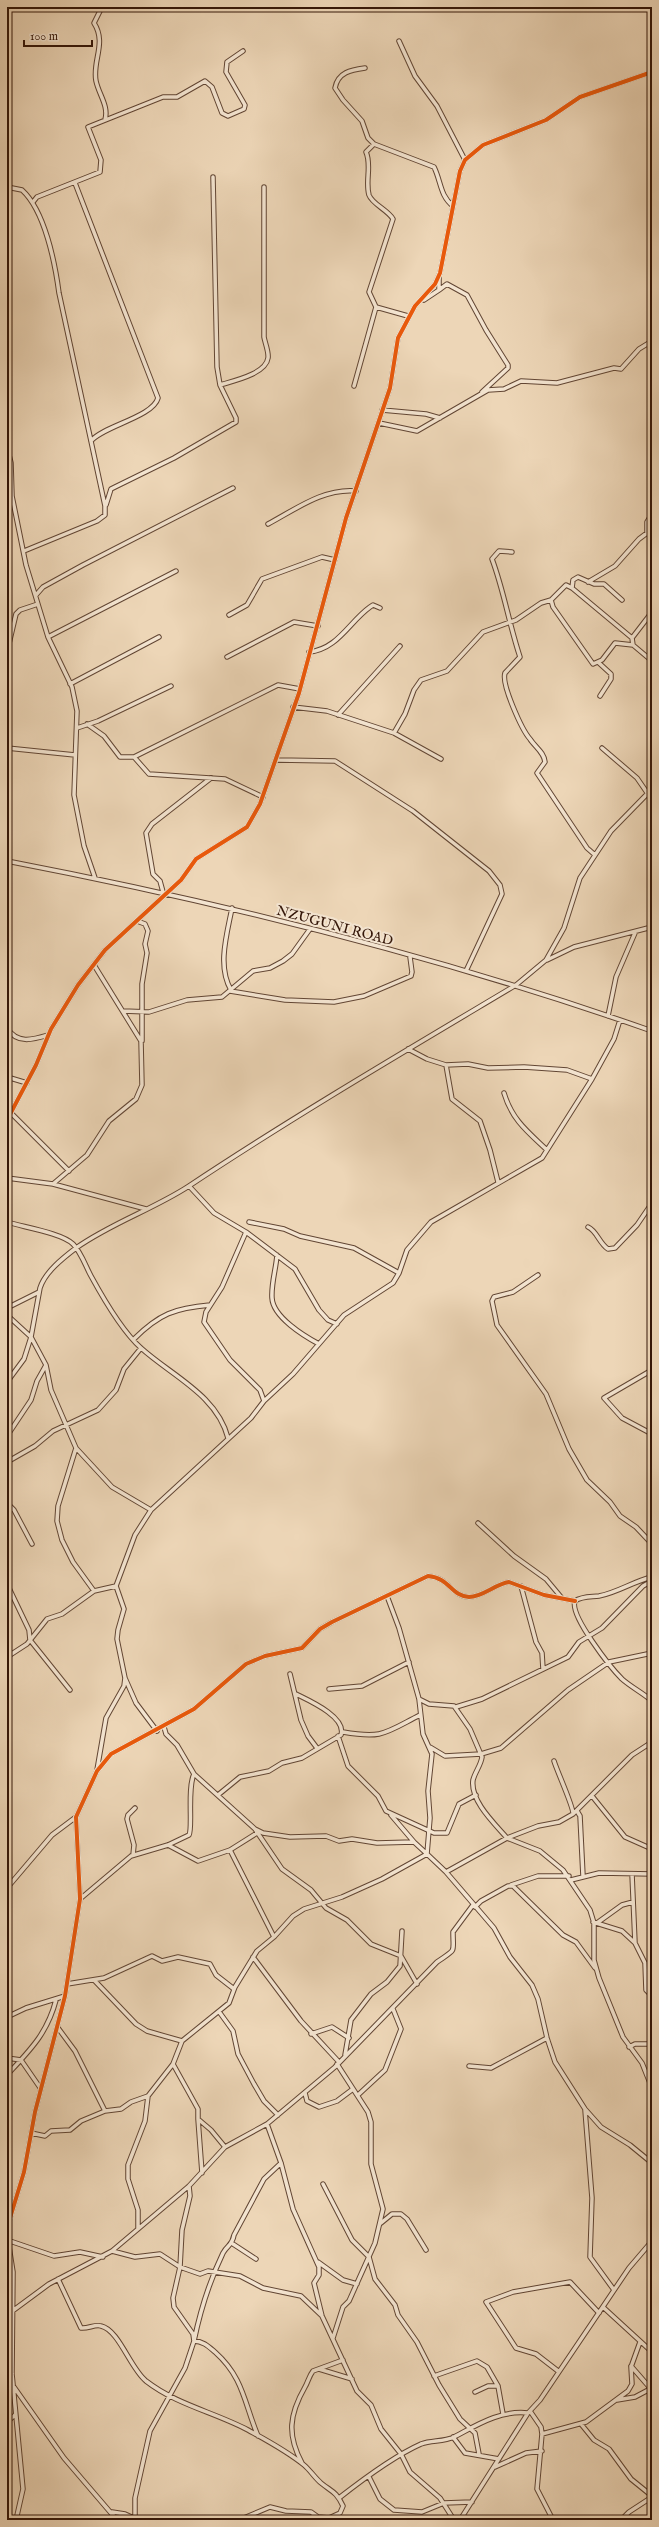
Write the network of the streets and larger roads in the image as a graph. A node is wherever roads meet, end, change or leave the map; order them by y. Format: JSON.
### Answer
{"nodes":[{"id":1,"x":110,"y":7,"type":"edge"},
{"id":2,"x":399,"y":41,"type":"dead end"},
{"id":3,"x":243,"y":51,"type":"dead end"},
{"id":4,"x":365,"y":68,"type":"dead end"},
{"id":5,"x":652,"y":72,"type":"edge"},
{"id":6,"x":105,"y":120,"type":"junction"},
{"id":7,"x":374,"y":144,"type":"junction"},
{"id":8,"x":465,"y":160,"type":"junction"},
{"id":9,"x":214,"y":177,"type":"dead end"},
{"id":10,"x":74,"y":183,"type":"junction"},
{"id":11,"x":7,"y":187,"type":"edge"},
{"id":12,"x":264,"y":187,"type":"dead end"},
{"id":13,"x":32,"y":202,"type":"junction"},
{"id":14,"x":453,"y":206,"type":"junction"},
{"id":15,"x":439,"y":275,"type":"junction"},
{"id":16,"x":439,"y":290,"type":"junction"},
{"id":17,"x":421,"y":301,"type":"junction"},
{"id":18,"x":376,"y":307,"type":"junction"},
{"id":19,"x":408,"y":316,"type":"junction"},
{"id":20,"x":652,"y":341,"type":"edge"},
{"id":21,"x":220,"y":386,"type":"junction"},
{"id":22,"x":354,"y":386,"type":"dead end"},
{"id":23,"x":480,"y":394,"type":"junction"},
{"id":24,"x":382,"y":410,"type":"junction"},
{"id":25,"x":440,"y":418,"type":"junction"},
{"id":26,"x":379,"y":423,"type":"junction"},
{"id":27,"x":91,"y":441,"type":"junction"},
{"id":28,"x":7,"y":447,"type":"edge"},
{"id":29,"x":233,"y":488,"type":"dead end"},
{"id":30,"x":356,"y":491,"type":"junction"},
{"id":31,"x":105,"y":506,"type":"junction"},
{"id":32,"x":652,"y":514,"type":"edge"},
{"id":33,"x":268,"y":524,"type":"dead end"},
{"id":34,"x":24,"y":551,"type":"junction"},
{"id":35,"x":512,"y":552,"type":"dead end"},
{"id":36,"x":335,"y":560,"type":"junction"},
{"id":37,"x":176,"y":572,"type":"dead end"},
{"id":38,"x":588,"y":582,"type":"junction"},
{"id":39,"x":572,"y":588,"type":"junction"},
{"id":40,"x":36,"y":595,"type":"junction"},
{"id":41,"x":551,"y":600,"type":"junction"},
{"id":42,"x":622,"y":600,"type":"dead end"},
{"id":43,"x":38,"y":604,"type":"junction"},
{"id":44,"x":380,"y":608,"type":"dead end"},
{"id":45,"x":652,"y":612,"type":"edge"},
{"id":46,"x":229,"y":614,"type":"dead end"},
{"id":47,"x":508,"y":623,"type":"junction"},
{"id":48,"x":318,"y":626,"type":"junction"},
{"id":49,"x":48,"y":637,"type":"junction"},
{"id":50,"x":159,"y":637,"type":"dead end"},
{"id":51,"x":632,"y":638,"type":"junction"},
{"id":52,"x":633,"y":645,"type":"junction"},
{"id":53,"x":400,"y":646,"type":"dead end"},
{"id":54,"x":7,"y":652,"type":"edge"},
{"id":55,"x":309,"y":652,"type":"junction"},
{"id":56,"x":227,"y":657,"type":"dead end"},
{"id":57,"x":652,"y":661,"type":"edge"},
{"id":58,"x":599,"y":662,"type":"junction"},
{"id":59,"x":70,"y":684,"type":"junction"},
{"id":60,"x":171,"y":686,"type":"dead end"},
{"id":61,"x":300,"y":689,"type":"junction"},
{"id":62,"x":600,"y":696,"type":"dead end"},
{"id":63,"x":293,"y":708,"type":"junction"},
{"id":64,"x":338,"y":715,"type":"junction"},
{"id":65,"x":88,"y":724,"type":"junction"},
{"id":66,"x":77,"y":728,"type":"junction"},
{"id":67,"x":394,"y":733,"type":"junction"},
{"id":68,"x":7,"y":748,"type":"edge"},
{"id":69,"x":602,"y":748,"type":"dead end"},
{"id":70,"x":75,"y":755,"type":"junction"},
{"id":71,"x":134,"y":757,"type":"junction"},
{"id":72,"x":441,"y":759,"type":"dead end"},
{"id":73,"x":277,"y":760,"type":"junction"},
{"id":74,"x":211,"y":778,"type":"junction"},
{"id":75,"x":652,"y":789,"type":"edge"},
{"id":76,"x":648,"y":794,"type":"junction"},
{"id":77,"x":263,"y":797,"type":"junction"},
{"id":78,"x":595,"y":855,"type":"junction"},
{"id":79,"x":7,"y":861,"type":"edge"},
{"id":80,"x":95,"y":878,"type":"junction"},
{"id":81,"x":165,"y":892,"type":"junction"},
{"id":82,"x":232,"y":908,"type":"junction"},
{"id":83,"x":137,"y":921,"type":"junction"},
{"id":84,"x":652,"y":927,"type":"edge"},
{"id":85,"x":310,"y":929,"type":"junction"},
{"id":86,"x":635,"y":933,"type":"junction"},
{"id":87,"x":410,"y":956,"type":"junction"},
{"id":88,"x":546,"y":960,"type":"junction"},
{"id":89,"x":94,"y":965,"type":"junction"},
{"id":90,"x":466,"y":971,"type":"junction"},
{"id":91,"x":516,"y":985,"type":"junction"},
{"id":92,"x":231,"y":990,"type":"junction"},
{"id":93,"x":123,"y":1011,"type":"junction"},
{"id":94,"x":143,"y":1012,"type":"junction"},
{"id":95,"x":608,"y":1016,"type":"junction"},
{"id":96,"x":620,"y":1020,"type":"junction"},
{"id":97,"x":7,"y":1028,"type":"edge"},
{"id":98,"x":652,"y":1032,"type":"edge"},
{"id":99,"x":48,"y":1035,"type":"junction"},
{"id":100,"x":14,"y":1036,"type":"junction"},
{"id":101,"x":7,"y":1037,"type":"edge"},
{"id":102,"x":142,"y":1041,"type":"junction"},
{"id":103,"x":408,"y":1050,"type":"junction"},
{"id":104,"x":446,"y":1065,"type":"junction"},
{"id":105,"x":7,"y":1077,"type":"edge"},
{"id":106,"x":592,"y":1079,"type":"junction"},
{"id":107,"x":27,"y":1083,"type":"junction"},
{"id":108,"x":7,"y":1085,"type":"edge"},
{"id":109,"x":504,"y":1093,"type":"dead end"},
{"id":110,"x":7,"y":1101,"type":"edge"},
{"id":111,"x":7,"y":1105,"type":"edge"},
{"id":112,"x":12,"y":1114,"type":"junction"},
{"id":113,"x":7,"y":1120,"type":"edge"},
{"id":114,"x":547,"y":1150,"type":"junction"},
{"id":115,"x":68,"y":1171,"type":"junction"},
{"id":116,"x":7,"y":1178,"type":"edge"},
{"id":117,"x":498,"y":1182,"type":"junction"},
{"id":118,"x":53,"y":1184,"type":"junction"},
{"id":119,"x":189,"y":1186,"type":"junction"},
{"id":120,"x":652,"y":1203,"type":"edge"},
{"id":121,"x":146,"y":1209,"type":"junction"},
{"id":122,"x":7,"y":1222,"type":"edge"},
{"id":123,"x":249,"y":1222,"type":"dead end"},
{"id":124,"x":588,"y":1227,"type":"dead end"},
{"id":125,"x":246,"y":1232,"type":"junction"},
{"id":126,"x":76,"y":1248,"type":"junction"},
{"id":127,"x":277,"y":1255,"type":"junction"},
{"id":128,"x":399,"y":1273,"type":"junction"},
{"id":129,"x":538,"y":1275,"type":"dead end"},
{"id":130,"x":39,"y":1292,"type":"junction"},
{"id":131,"x":210,"y":1305,"type":"junction"},
{"id":132,"x":7,"y":1308,"type":"edge"},
{"id":133,"x":7,"y":1315,"type":"edge"},
{"id":134,"x":336,"y":1324,"type":"junction"},
{"id":135,"x":31,"y":1337,"type":"junction"},
{"id":136,"x":134,"y":1339,"type":"junction"},
{"id":137,"x":319,"y":1344,"type":"junction"},
{"id":138,"x":141,"y":1348,"type":"junction"},
{"id":139,"x":46,"y":1365,"type":"junction"},
{"id":140,"x":652,"y":1370,"type":"edge"},
{"id":141,"x":7,"y":1382,"type":"edge"},
{"id":142,"x":264,"y":1401,"type":"junction"},
{"id":143,"x":67,"y":1425,"type":"junction"},
{"id":144,"x":652,"y":1434,"type":"edge"},
{"id":145,"x":7,"y":1436,"type":"edge"},
{"id":146,"x":228,"y":1438,"type":"junction"},
{"id":147,"x":76,"y":1448,"type":"junction"},
{"id":148,"x":7,"y":1462,"type":"edge"},
{"id":149,"x":7,"y":1503,"type":"edge"},
{"id":150,"x":151,"y":1510,"type":"junction"},
{"id":151,"x":478,"y":1524,"type":"dead end"},
{"id":152,"x":32,"y":1544,"type":"dead end"},
{"id":153,"x":652,"y":1544,"type":"edge"},
{"id":154,"x":652,"y":1577,"type":"edge"},
{"id":155,"x":652,"y":1581,"type":"edge"},
{"id":156,"x":7,"y":1584,"type":"edge"},
{"id":157,"x":116,"y":1586,"type":"junction"},
{"id":158,"x":521,"y":1586,"type":"junction"},
{"id":159,"x":94,"y":1591,"type":"junction"},
{"id":160,"x":387,"y":1596,"type":"junction"},
{"id":161,"x":561,"y":1598,"type":"junction"},
{"id":162,"x":575,"y":1601,"type":"junction"},
{"id":163,"x":588,"y":1636,"type":"junction"},
{"id":164,"x":30,"y":1640,"type":"junction"},
{"id":165,"x":652,"y":1653,"type":"edge"},
{"id":166,"x":7,"y":1657,"type":"edge"},
{"id":167,"x":409,"y":1662,"type":"junction"},
{"id":168,"x":609,"y":1662,"type":"junction"},
{"id":169,"x":543,"y":1669,"type":"junction"},
{"id":170,"x":290,"y":1674,"type":"dead end"},
{"id":171,"x":125,"y":1678,"type":"junction"},
{"id":172,"x":329,"y":1689,"type":"dead end"},
{"id":173,"x":70,"y":1690,"type":"dead end"},
{"id":174,"x":296,"y":1694,"type":"junction"},
{"id":175,"x":419,"y":1698,"type":"junction"},
{"id":176,"x":652,"y":1702,"type":"edge"},
{"id":177,"x":456,"y":1707,"type":"junction"},
{"id":178,"x":420,"y":1715,"type":"junction"},
{"id":179,"x":164,"y":1727,"type":"junction"},
{"id":180,"x":157,"y":1731,"type":"junction"},
{"id":181,"x":342,"y":1732,"type":"junction"},
{"id":182,"x":338,"y":1736,"type":"junction"},
{"id":183,"x":652,"y":1742,"type":"edge"},
{"id":184,"x":430,"y":1747,"type":"junction"},
{"id":185,"x":317,"y":1748,"type":"junction"},
{"id":186,"x":481,"y":1754,"type":"junction"},
{"id":187,"x":554,"y":1761,"type":"dead end"},
{"id":188,"x":97,"y":1771,"type":"junction"},
{"id":189,"x":194,"y":1774,"type":"junction"},
{"id":190,"x":218,"y":1795,"type":"junction"},
{"id":191,"x":476,"y":1795,"type":"junction"},
{"id":192,"x":592,"y":1796,"type":"junction"},
{"id":193,"x":135,"y":1808,"type":"dead end"},
{"id":194,"x":577,"y":1810,"type":"junction"},
{"id":195,"x":573,"y":1814,"type":"junction"},
{"id":196,"x":390,"y":1815,"type":"junction"},
{"id":197,"x":76,"y":1817,"type":"junction"},
{"id":198,"x":255,"y":1829,"type":"junction"},
{"id":199,"x":429,"y":1831,"type":"junction"},
{"id":200,"x":257,"y":1833,"type":"junction"},
{"id":201,"x":507,"y":1838,"type":"junction"},
{"id":202,"x":414,"y":1842,"type":"junction"},
{"id":203,"x":168,"y":1845,"type":"junction"},
{"id":204,"x":652,"y":1849,"type":"edge"},
{"id":205,"x":230,"y":1850,"type":"junction"},
{"id":206,"x":427,"y":1854,"type":"junction"},
{"id":207,"x":133,"y":1855,"type":"junction"},
{"id":208,"x":446,"y":1872,"type":"junction"},
{"id":209,"x":632,"y":1874,"type":"junction"},
{"id":210,"x":652,"y":1874,"type":"edge"},
{"id":211,"x":583,"y":1876,"type":"junction"},
{"id":212,"x":570,"y":1878,"type":"junction"},
{"id":213,"x":511,"y":1886,"type":"junction"},
{"id":214,"x":7,"y":1888,"type":"edge"},
{"id":215,"x":80,"y":1899,"type":"junction"},
{"id":216,"x":633,"y":1902,"type":"junction"},
{"id":217,"x":323,"y":1903,"type":"junction"},
{"id":218,"x":474,"y":1906,"type":"junction"},
{"id":219,"x":595,"y":1922,"type":"junction"},
{"id":220,"x":402,"y":1931,"type":"dead end"},
{"id":221,"x":274,"y":1937,"type":"junction"},
{"id":222,"x":635,"y":1943,"type":"junction"},
{"id":223,"x":253,"y":1956,"type":"junction"},
{"id":224,"x":401,"y":1956,"type":"junction"},
{"id":225,"x":596,"y":1969,"type":"junction"},
{"id":226,"x":94,"y":1980,"type":"junction"},
{"id":227,"x":66,"y":1984,"type":"junction"},
{"id":228,"x":417,"y":1984,"type":"junction"},
{"id":229,"x":234,"y":1989,"type":"junction"},
{"id":230,"x":65,"y":1996,"type":"junction"},
{"id":231,"x":652,"y":1996,"type":"edge"},
{"id":232,"x":56,"y":2000,"type":"junction"},
{"id":233,"x":393,"y":2009,"type":"junction"},
{"id":234,"x":220,"y":2012,"type":"junction"},
{"id":235,"x":7,"y":2018,"type":"edge"},
{"id":236,"x":58,"y":2028,"type":"junction"},
{"id":237,"x":311,"y":2034,"type":"junction"},
{"id":238,"x":348,"y":2038,"type":"junction"},
{"id":239,"x":546,"y":2038,"type":"junction"},
{"id":240,"x":182,"y":2041,"type":"junction"},
{"id":241,"x":652,"y":2044,"type":"edge"},
{"id":242,"x":629,"y":2047,"type":"junction"},
{"id":243,"x":344,"y":2055,"type":"junction"},
{"id":244,"x":7,"y":2058,"type":"edge"},
{"id":245,"x":21,"y":2060,"type":"junction"},
{"id":246,"x":338,"y":2063,"type":"junction"},
{"id":247,"x":173,"y":2064,"type":"junction"},
{"id":248,"x":469,"y":2066,"type":"dead end"},
{"id":249,"x":7,"y":2075,"type":"edge"},
{"id":250,"x":652,"y":2088,"type":"edge"},
{"id":251,"x":41,"y":2089,"type":"junction"},
{"id":252,"x":353,"y":2089,"type":"junction"},
{"id":253,"x":305,"y":2093,"type":"junction"},
{"id":254,"x":358,"y":2095,"type":"junction"},
{"id":255,"x":148,"y":2096,"type":"junction"},
{"id":256,"x":585,"y":2109,"type":"junction"},
{"id":257,"x":106,"y":2111,"type":"junction"},
{"id":258,"x":278,"y":2115,"type":"junction"},
{"id":259,"x":198,"y":2119,"type":"junction"},
{"id":260,"x":267,"y":2124,"type":"junction"},
{"id":261,"x":32,"y":2133,"type":"junction"},
{"id":262,"x":225,"y":2147,"type":"junction"},
{"id":263,"x":281,"y":2163,"type":"junction"},
{"id":264,"x":652,"y":2163,"type":"edge"},
{"id":265,"x":202,"y":2172,"type":"junction"},
{"id":266,"x":323,"y":2184,"type":"dead end"},
{"id":267,"x":189,"y":2186,"type":"junction"},
{"id":268,"x":381,"y":2223,"type":"junction"},
{"id":269,"x":7,"y":2228,"type":"edge"},
{"id":270,"x":138,"y":2230,"type":"junction"},
{"id":271,"x":7,"y":2234,"type":"edge"},
{"id":272,"x":7,"y":2240,"type":"edge"},
{"id":273,"x":652,"y":2241,"type":"edge"},
{"id":274,"x":233,"y":2244,"type":"junction"},
{"id":275,"x":426,"y":2250,"type":"dead end"},
{"id":276,"x":112,"y":2251,"type":"junction"},
{"id":277,"x":103,"y":2257,"type":"junction"},
{"id":278,"x":369,"y":2257,"type":"junction"},
{"id":279,"x":256,"y":2259,"type":"dead end"},
{"id":280,"x":317,"y":2261,"type":"junction"},
{"id":281,"x":180,"y":2267,"type":"junction"},
{"id":282,"x":216,"y":2272,"type":"junction"},
{"id":283,"x":58,"y":2279,"type":"junction"},
{"id":284,"x":357,"y":2284,"type":"junction"},
{"id":285,"x":614,"y":2290,"type":"junction"},
{"id":286,"x":604,"y":2308,"type":"junction"},
{"id":287,"x":13,"y":2310,"type":"junction"},
{"id":288,"x":599,"y":2313,"type":"junction"},
{"id":289,"x":7,"y":2315,"type":"edge"},
{"id":290,"x":322,"y":2316,"type":"junction"},
{"id":291,"x":333,"y":2338,"type":"junction"},
{"id":292,"x":194,"y":2341,"type":"junction"},
{"id":293,"x":640,"y":2342,"type":"junction"},
{"id":294,"x":652,"y":2352,"type":"edge"},
{"id":295,"x":343,"y":2360,"type":"junction"},
{"id":296,"x":631,"y":2366,"type":"junction"},
{"id":297,"x":320,"y":2369,"type":"junction"},
{"id":298,"x":558,"y":2371,"type":"junction"},
{"id":299,"x":434,"y":2376,"type":"junction"},
{"id":300,"x":352,"y":2379,"type":"junction"},
{"id":301,"x":498,"y":2386,"type":"junction"},
{"id":302,"x":14,"y":2387,"type":"junction"},
{"id":303,"x":651,"y":2388,"type":"edge"},
{"id":304,"x":475,"y":2392,"type":"dead end"},
{"id":305,"x":168,"y":2396,"type":"junction"},
{"id":306,"x":616,"y":2400,"type":"junction"},
{"id":307,"x":529,"y":2412,"type":"junction"},
{"id":308,"x":503,"y":2414,"type":"junction"},
{"id":309,"x":16,"y":2415,"type":"junction"},
{"id":310,"x":7,"y":2422,"type":"edge"},
{"id":311,"x":581,"y":2424,"type":"junction"},
{"id":312,"x":470,"y":2428,"type":"junction"},
{"id":313,"x":542,"y":2434,"type":"junction"},
{"id":314,"x":258,"y":2437,"type":"junction"},
{"id":315,"x":453,"y":2438,"type":"junction"},
{"id":316,"x":542,"y":2451,"type":"junction"},
{"id":317,"x":400,"y":2454,"type":"junction"},
{"id":318,"x":479,"y":2454,"type":"junction"},
{"id":319,"x":499,"y":2458,"type":"junction"},
{"id":320,"x":303,"y":2464,"type":"junction"},
{"id":321,"x":494,"y":2467,"type":"junction"},
{"id":322,"x":369,"y":2477,"type":"junction"},
{"id":323,"x":652,"y":2497,"type":"edge"},
{"id":324,"x":339,"y":2498,"type":"junction"},
{"id":325,"x":472,"y":2502,"type":"junction"},
{"id":326,"x":444,"y":2503,"type":"junction"},
{"id":327,"x":112,"y":2512,"type":"junction"},
{"id":328,"x":136,"y":2519,"type":"edge"},
{"id":329,"x":318,"y":2519,"type":"edge"},
{"id":330,"x":16,"y":2520,"type":"edge"},
{"id":331,"x":118,"y":2520,"type":"edge"},
{"id":332,"x":213,"y":2520,"type":"edge"},
{"id":333,"x":221,"y":2520,"type":"edge"},
{"id":334,"x":239,"y":2520,"type":"edge"},
{"id":335,"x":454,"y":2520,"type":"edge"},
{"id":336,"x":460,"y":2520,"type":"edge"},
{"id":337,"x":553,"y":2520,"type":"edge"},
{"id":338,"x":621,"y":2520,"type":"edge"}],
"edges":[{"from":1,"to":6,"type":"street"},
{"from":2,"to":8,"type":"street"},
{"from":3,"to":6,"type":"street"},
{"from":4,"to":7,"type":"street"},
{"from":5,"to":8,"type":"street"},
{"from":6,"to":10,"type":"street"},
{"from":7,"to":14,"type":"street"},
{"from":7,"to":18,"type":"street"},
{"from":8,"to":14,"type":"street"},
{"from":9,"to":21,"type":"street"},
{"from":10,"to":13,"type":"street"},
{"from":10,"to":27,"type":"street"},
{"from":11,"to":13,"type":"street"},
{"from":12,"to":21,"type":"street"},
{"from":13,"to":27,"type":"street"},
{"from":14,"to":15,"type":"street"},
{"from":15,"to":16,"type":"street"},
{"from":15,"to":17,"type":"street"},
{"from":16,"to":17,"type":"street"},
{"from":16,"to":23,"type":"street"},
{"from":17,"to":19,"type":"street"},
{"from":18,"to":19,"type":"street"},
{"from":18,"to":22,"type":"street"},
{"from":19,"to":24,"type":"street"},
{"from":20,"to":23,"type":"street"},
{"from":21,"to":31,"type":"street"},
{"from":23,"to":25,"type":"street"},
{"from":24,"to":25,"type":"street"},
{"from":24,"to":26,"type":"street"},
{"from":25,"to":26,"type":"street"},
{"from":26,"to":30,"type":"street"},
{"from":27,"to":31,"type":"street"},
{"from":28,"to":34,"type":"street"},
{"from":29,"to":40,"type":"street"},
{"from":30,"to":33,"type":"street"},
{"from":30,"to":36,"type":"street"},
{"from":31,"to":34,"type":"street"},
{"from":32,"to":38,"type":"street"},
{"from":34,"to":40,"type":"street"},
{"from":35,"to":47,"type":"street"},
{"from":36,"to":46,"type":"street"},
{"from":36,"to":48,"type":"street"},
{"from":37,"to":49,"type":"street"},
{"from":38,"to":39,"type":"street"},
{"from":38,"to":42,"type":"street"},
{"from":39,"to":41,"type":"street"},
{"from":39,"to":51,"type":"street"},
{"from":40,"to":43,"type":"street"},
{"from":41,"to":47,"type":"street"},
{"from":41,"to":58,"type":"street"},
{"from":43,"to":49,"type":"street"},
{"from":43,"to":54,"type":"street"},
{"from":44,"to":55,"type":"street"},
{"from":45,"to":51,"type":"street"},
{"from":47,"to":67,"type":"street"},
{"from":47,"to":78,"type":"street"},
{"from":48,"to":55,"type":"street"},
{"from":48,"to":56,"type":"street"},
{"from":49,"to":59,"type":"street"},
{"from":50,"to":59,"type":"street"},
{"from":51,"to":52,"type":"street"},
{"from":52,"to":57,"type":"street"},
{"from":52,"to":58,"type":"street"},
{"from":53,"to":64,"type":"street"},
{"from":55,"to":61,"type":"street"},
{"from":58,"to":62,"type":"street"},
{"from":59,"to":66,"type":"street"},
{"from":60,"to":65,"type":"street"},
{"from":61,"to":63,"type":"street"},
{"from":61,"to":71,"type":"street"},
{"from":63,"to":64,"type":"street"},
{"from":63,"to":73,"type":"street"},
{"from":64,"to":67,"type":"street"},
{"from":65,"to":66,"type":"street"},
{"from":65,"to":71,"type":"street"},
{"from":66,"to":70,"type":"street"},
{"from":67,"to":72,"type":"street"},
{"from":68,"to":70,"type":"street"},
{"from":69,"to":76,"type":"street"},
{"from":70,"to":80,"type":"street"},
{"from":71,"to":74,"type":"street"},
{"from":73,"to":77,"type":"street"},
{"from":73,"to":90,"type":"street"},
{"from":74,"to":77,"type":"street"},
{"from":74,"to":81,"type":"street"},
{"from":75,"to":76,"type":"street"},
{"from":76,"to":78,"type":"street"},
{"from":77,"to":81,"type":"street"},
{"from":78,"to":88,"type":"street"},
{"from":79,"to":80,"type":"street","name":"NZUGUNI ROAD"},
{"from":80,"to":81,"type":"street","name":"NZUGUNI ROAD"},
{"from":81,"to":82,"type":"street","name":"NZUGUNI ROAD"},
{"from":81,"to":83,"type":"street"},
{"from":82,"to":85,"type":"street","name":"NZUGUNI ROAD"},
{"from":82,"to":92,"type":"street"},
{"from":83,"to":89,"type":"street"},
{"from":83,"to":94,"type":"street"},
{"from":84,"to":86,"type":"street"},
{"from":85,"to":87,"type":"street","name":"NZUGUNI ROAD"},
{"from":85,"to":92,"type":"street"},
{"from":86,"to":88,"type":"street"},
{"from":86,"to":95,"type":"street"},
{"from":87,"to":90,"type":"street","name":"NZUGUNI ROAD"},
{"from":87,"to":92,"type":"street"},
{"from":88,"to":91,"type":"street"},
{"from":89,"to":93,"type":"street"},
{"from":89,"to":99,"type":"street"},
{"from":90,"to":91,"type":"street","name":"NZUGUNI ROAD"},
{"from":91,"to":95,"type":"street","name":"NZUGUNI ROAD"},
{"from":91,"to":103,"type":"street"},
{"from":92,"to":94,"type":"street"},
{"from":93,"to":94,"type":"street"},
{"from":93,"to":102,"type":"street"},
{"from":94,"to":102,"type":"street"},
{"from":95,"to":96,"type":"street","name":"NZUGUNI ROAD"},
{"from":96,"to":98,"type":"street","name":"NZUGUNI ROAD"},
{"from":96,"to":106,"type":"street"},
{"from":97,"to":100,"type":"street"},
{"from":99,"to":100,"type":"street"},
{"from":99,"to":107,"type":"street"},
{"from":100,"to":101,"type":"street"},
{"from":102,"to":115,"type":"street"},
{"from":103,"to":104,"type":"street"},
{"from":103,"to":119,"type":"street"},
{"from":104,"to":106,"type":"street"},
{"from":104,"to":117,"type":"street"},
{"from":105,"to":107,"type":"street"},
{"from":106,"to":114,"type":"street"},
{"from":107,"to":112,"type":"street"},
{"from":108,"to":110,"type":"street"},
{"from":109,"to":114,"type":"street"},
{"from":111,"to":112,"type":"street"},
{"from":112,"to":113,"type":"street"},
{"from":112,"to":115,"type":"street"},
{"from":114,"to":117,"type":"street"},
{"from":115,"to":118,"type":"street"},
{"from":116,"to":118,"type":"street"},
{"from":117,"to":128,"type":"street"},
{"from":118,"to":121,"type":"street"},
{"from":119,"to":121,"type":"street"},
{"from":119,"to":125,"type":"street"},
{"from":120,"to":124,"type":"street"},
{"from":121,"to":126,"type":"street"},
{"from":122,"to":126,"type":"street"},
{"from":123,"to":128,"type":"street"},
{"from":125,"to":127,"type":"street"},
{"from":125,"to":131,"type":"street"},
{"from":126,"to":130,"type":"street"},
{"from":126,"to":136,"type":"street"},
{"from":127,"to":134,"type":"street"},
{"from":127,"to":137,"type":"street"},
{"from":128,"to":134,"type":"street"},
{"from":129,"to":153,"type":"street"},
{"from":130,"to":132,"type":"street"},
{"from":130,"to":135,"type":"street"},
{"from":131,"to":136,"type":"street"},
{"from":131,"to":142,"type":"street"},
{"from":133,"to":135,"type":"street"},
{"from":134,"to":137,"type":"street"},
{"from":135,"to":139,"type":"street"},
{"from":135,"to":141,"type":"street"},
{"from":136,"to":138,"type":"street"},
{"from":137,"to":142,"type":"street"},
{"from":138,"to":143,"type":"street"},
{"from":138,"to":146,"type":"street"},
{"from":139,"to":143,"type":"street"},
{"from":139,"to":145,"type":"street"},
{"from":140,"to":144,"type":"street"},
{"from":142,"to":146,"type":"street"},
{"from":143,"to":147,"type":"street"},
{"from":143,"to":148,"type":"street"},
{"from":146,"to":150,"type":"street"},
{"from":147,"to":150,"type":"street"},
{"from":147,"to":159,"type":"street"},
{"from":149,"to":152,"type":"street"},
{"from":150,"to":157,"type":"street"},
{"from":151,"to":161,"type":"street"},
{"from":154,"to":162,"type":"street"},
{"from":155,"to":163,"type":"street"},
{"from":156,"to":164,"type":"street"},
{"from":157,"to":159,"type":"street"},
{"from":157,"to":171,"type":"street"},
{"from":158,"to":160,"type":"street"},
{"from":158,"to":161,"type":"street"},
{"from":158,"to":169,"type":"street"},
{"from":159,"to":164,"type":"street"},
{"from":160,"to":167,"type":"street"},
{"from":160,"to":179,"type":"street"},
{"from":161,"to":162,"type":"street"},
{"from":162,"to":163,"type":"street"},
{"from":163,"to":168,"type":"street"},
{"from":163,"to":169,"type":"street"},
{"from":164,"to":166,"type":"street"},
{"from":164,"to":173,"type":"street"},
{"from":165,"to":168,"type":"street"},
{"from":167,"to":172,"type":"street"},
{"from":167,"to":175,"type":"street"},
{"from":168,"to":176,"type":"street"},
{"from":168,"to":186,"type":"street"},
{"from":169,"to":177,"type":"street"},
{"from":170,"to":174,"type":"street"},
{"from":171,"to":180,"type":"street"},
{"from":171,"to":188,"type":"street"},
{"from":174,"to":181,"type":"street"},
{"from":174,"to":185,"type":"street"},
{"from":175,"to":177,"type":"street"},
{"from":175,"to":178,"type":"street"},
{"from":177,"to":186,"type":"street"},
{"from":178,"to":181,"type":"street"},
{"from":178,"to":184,"type":"street"},
{"from":179,"to":180,"type":"street"},
{"from":179,"to":189,"type":"street"},
{"from":180,"to":188,"type":"street"},
{"from":181,"to":182,"type":"street"},
{"from":182,"to":185,"type":"street"},
{"from":182,"to":196,"type":"street"},
{"from":183,"to":192,"type":"street"},
{"from":184,"to":186,"type":"street"},
{"from":184,"to":199,"type":"street"},
{"from":185,"to":190,"type":"street"},
{"from":186,"to":191,"type":"street"},
{"from":187,"to":195,"type":"street"},
{"from":188,"to":197,"type":"street"},
{"from":189,"to":190,"type":"street"},
{"from":189,"to":203,"type":"street"},
{"from":190,"to":198,"type":"street"},
{"from":191,"to":199,"type":"street"},
{"from":191,"to":201,"type":"street"},
{"from":192,"to":194,"type":"street"},
{"from":192,"to":204,"type":"street"},
{"from":193,"to":207,"type":"street"},
{"from":194,"to":195,"type":"street"},
{"from":194,"to":211,"type":"street"},
{"from":195,"to":201,"type":"street"},
{"from":196,"to":199,"type":"street"},
{"from":196,"to":202,"type":"street"},
{"from":197,"to":214,"type":"street"},
{"from":197,"to":215,"type":"street"},
{"from":198,"to":200,"type":"street"},
{"from":198,"to":202,"type":"street"},
{"from":199,"to":206,"type":"street"},
{"from":200,"to":205,"type":"street"},
{"from":200,"to":217,"type":"street"},
{"from":201,"to":208,"type":"street"},
{"from":201,"to":212,"type":"street"},
{"from":202,"to":206,"type":"street"},
{"from":203,"to":205,"type":"street"},
{"from":203,"to":207,"type":"street"},
{"from":205,"to":221,"type":"street"},
{"from":206,"to":208,"type":"street"},
{"from":206,"to":217,"type":"street"},
{"from":207,"to":215,"type":"street"},
{"from":208,"to":218,"type":"street"},
{"from":209,"to":210,"type":"street"},
{"from":209,"to":211,"type":"street"},
{"from":209,"to":216,"type":"street"},
{"from":211,"to":212,"type":"street"},
{"from":212,"to":213,"type":"street"},
{"from":212,"to":219,"type":"street"},
{"from":213,"to":218,"type":"street"},
{"from":213,"to":225,"type":"street"},
{"from":215,"to":227,"type":"street"},
{"from":216,"to":219,"type":"street"},
{"from":216,"to":222,"type":"street"},
{"from":217,"to":221,"type":"street"},
{"from":217,"to":224,"type":"street"},
{"from":218,"to":228,"type":"street"},
{"from":218,"to":239,"type":"street"},
{"from":219,"to":222,"type":"street"},
{"from":219,"to":225,"type":"street"},
{"from":220,"to":224,"type":"street"},
{"from":221,"to":223,"type":"street"},
{"from":222,"to":231,"type":"street"},
{"from":223,"to":229,"type":"street"},
{"from":223,"to":237,"type":"street"},
{"from":224,"to":228,"type":"street"},
{"from":224,"to":238,"type":"street"},
{"from":225,"to":242,"type":"street"},
{"from":226,"to":227,"type":"street"},
{"from":226,"to":229,"type":"street"},
{"from":226,"to":240,"type":"street"},
{"from":227,"to":230,"type":"street"},
{"from":228,"to":233,"type":"street"},
{"from":229,"to":234,"type":"street"},
{"from":230,"to":232,"type":"street"},
{"from":230,"to":236,"type":"street"},
{"from":232,"to":235,"type":"street"},
{"from":232,"to":245,"type":"street"},
{"from":233,"to":243,"type":"street"},
{"from":233,"to":254,"type":"street"},
{"from":234,"to":240,"type":"street"},
{"from":234,"to":258,"type":"street"},
{"from":236,"to":251,"type":"street"},
{"from":236,"to":257,"type":"street"},
{"from":237,"to":238,"type":"street"},
{"from":237,"to":246,"type":"street"},
{"from":238,"to":243,"type":"street"},
{"from":239,"to":248,"type":"street"},
{"from":239,"to":256,"type":"street"},
{"from":240,"to":247,"type":"street"},
{"from":241,"to":242,"type":"street"},
{"from":242,"to":250,"type":"street"},
{"from":243,"to":246,"type":"street"},
{"from":244,"to":245,"type":"street"},
{"from":245,"to":249,"type":"street"},
{"from":245,"to":251,"type":"street"},
{"from":246,"to":252,"type":"street"},
{"from":246,"to":253,"type":"street"},
{"from":247,"to":255,"type":"street"},
{"from":247,"to":259,"type":"street"},
{"from":251,"to":261,"type":"street"},
{"from":252,"to":253,"type":"street"},
{"from":252,"to":254,"type":"street"},
{"from":253,"to":258,"type":"street"},
{"from":254,"to":268,"type":"street"},
{"from":255,"to":257,"type":"street"},
{"from":255,"to":270,"type":"street"},
{"from":256,"to":264,"type":"street"},
{"from":256,"to":285,"type":"street"},
{"from":257,"to":261,"type":"street"},
{"from":258,"to":260,"type":"street"},
{"from":259,"to":262,"type":"street"},
{"from":259,"to":265,"type":"street"},
{"from":260,"to":262,"type":"street"},
{"from":260,"to":263,"type":"street"},
{"from":261,"to":269,"type":"street"},
{"from":262,"to":265,"type":"street"},
{"from":263,"to":274,"type":"street"},
{"from":263,"to":280,"type":"street"},
{"from":265,"to":267,"type":"street"},
{"from":266,"to":278,"type":"street"},
{"from":267,"to":270,"type":"street"},
{"from":267,"to":281,"type":"street"},
{"from":268,"to":275,"type":"street"},
{"from":268,"to":278,"type":"street"},
{"from":270,"to":276,"type":"street"},
{"from":271,"to":272,"type":"street"},
{"from":272,"to":277,"type":"street"},
{"from":272,"to":287,"type":"street"},
{"from":273,"to":285,"type":"street"},
{"from":274,"to":279,"type":"street"},
{"from":274,"to":282,"type":"street"},
{"from":276,"to":277,"type":"street"},
{"from":276,"to":281,"type":"street"},
{"from":277,"to":283,"type":"street"},
{"from":278,"to":284,"type":"street"},
{"from":278,"to":299,"type":"street"},
{"from":280,"to":284,"type":"street"},
{"from":280,"to":290,"type":"street"},
{"from":281,"to":282,"type":"street"},
{"from":281,"to":292,"type":"street"},
{"from":282,"to":290,"type":"street"},
{"from":282,"to":292,"type":"street"},
{"from":283,"to":287,"type":"street"},
{"from":283,"to":305,"type":"street"},
{"from":284,"to":291,"type":"street"},
{"from":285,"to":286,"type":"street"},
{"from":286,"to":288,"type":"street"},
{"from":286,"to":293,"type":"street"},
{"from":287,"to":289,"type":"street"},
{"from":287,"to":302,"type":"street"},
{"from":288,"to":298,"type":"street"},
{"from":288,"to":298,"type":"street"},
{"from":290,"to":291,"type":"street"},
{"from":291,"to":295,"type":"street"},
{"from":292,"to":305,"type":"street"},
{"from":292,"to":314,"type":"street"},
{"from":293,"to":294,"type":"street"},
{"from":293,"to":296,"type":"street"},
{"from":295,"to":297,"type":"street"},
{"from":295,"to":300,"type":"street"},
{"from":296,"to":303,"type":"street"},
{"from":296,"to":306,"type":"street"},
{"from":297,"to":300,"type":"street"},
{"from":297,"to":320,"type":"street"},
{"from":298,"to":307,"type":"street"},
{"from":299,"to":301,"type":"street"},
{"from":299,"to":312,"type":"street"},
{"from":300,"to":317,"type":"street"},
{"from":301,"to":304,"type":"street"},
{"from":301,"to":308,"type":"street"},
{"from":302,"to":309,"type":"street"},
{"from":302,"to":327,"type":"street"},
{"from":303,"to":306,"type":"street"},
{"from":305,"to":314,"type":"street"},
{"from":305,"to":328,"type":"street"},
{"from":306,"to":311,"type":"street"},
{"from":307,"to":308,"type":"street"},
{"from":307,"to":313,"type":"street"},
{"from":307,"to":319,"type":"street"},
{"from":308,"to":312,"type":"street"},
{"from":309,"to":310,"type":"street"},
{"from":309,"to":330,"type":"street"},
{"from":311,"to":313,"type":"street"},
{"from":311,"to":323,"type":"street"},
{"from":312,"to":315,"type":"street"},
{"from":312,"to":318,"type":"street"},
{"from":313,"to":316,"type":"street"},
{"from":314,"to":320,"type":"street"},
{"from":315,"to":317,"type":"street"},
{"from":315,"to":318,"type":"street"},
{"from":316,"to":321,"type":"street"},
{"from":316,"to":337,"type":"street"},
{"from":317,"to":322,"type":"street"},
{"from":317,"to":326,"type":"street"},
{"from":318,"to":319,"type":"street"},
{"from":319,"to":321,"type":"street"},
{"from":320,"to":324,"type":"street"},
{"from":321,"to":325,"type":"street"},
{"from":322,"to":324,"type":"street"},
{"from":322,"to":326,"type":"street"},
{"from":323,"to":338,"type":"street"},
{"from":324,"to":329,"type":"street"},
{"from":325,"to":326,"type":"street"},
{"from":325,"to":336,"type":"street"},
{"from":326,"to":335,"type":"street"},
{"from":327,"to":328,"type":"street"},
{"from":327,"to":331,"type":"street"},
{"from":329,"to":334,"type":"street"},
{"from":332,"to":333,"type":"street"}]}
